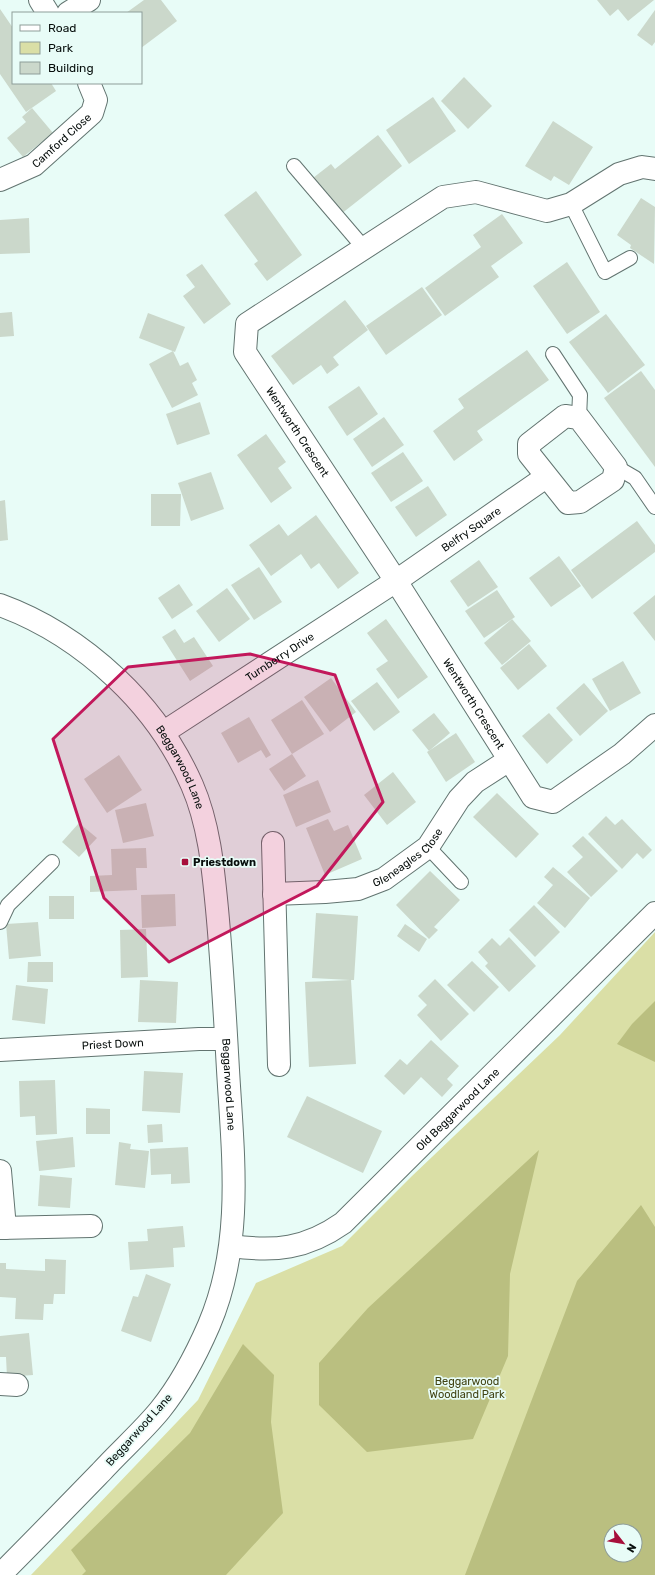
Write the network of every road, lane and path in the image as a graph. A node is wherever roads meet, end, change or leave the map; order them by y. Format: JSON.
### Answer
{"nodes":[{"id":1,"x":40,"y":0,"type":"edge"},
{"id":2,"x":89,"y":0,"type":"edge"},
{"id":3,"x":47,"y":12,"type":"edge"},
{"id":4,"x":70,"y":12,"type":"edge"},
{"id":5,"x":89,"y":84,"type":"edge"},
{"id":6,"x":294,"y":166,"type":"dead end"},
{"id":7,"x":655,"y":169,"type":"edge"},
{"id":8,"x":0,"y":180,"type":"edge"},
{"id":9,"x":571,"y":204,"type":"junction"},
{"id":10,"x":364,"y":248,"type":"junction"},
{"id":11,"x":630,"y":258,"type":"dead end"},
{"id":12,"x":553,"y":354,"type":"dead end"},
{"id":13,"x":579,"y":418,"type":"junction"},
{"id":14,"x":616,"y":467,"type":"junction"},
{"id":15,"x":546,"y":477,"type":"junction"},
{"id":16,"x":655,"y":507,"type":"edge"},
{"id":17,"x":396,"y":581,"type":"junction"},
{"id":18,"x":0,"y":605,"type":"edge"},
{"id":19,"x":655,"y":725,"type":"edge"},
{"id":20,"x":164,"y":732,"type":"junction"},
{"id":21,"x":509,"y":760,"type":"junction"},
{"id":22,"x":273,"y":843,"type":"dead end"},
{"id":23,"x":428,"y":847,"type":"junction"},
{"id":24,"x":52,"y":862,"type":"dead end"},
{"id":25,"x":461,"y":882,"type":"dead end"},
{"id":26,"x":274,"y":894,"type":"junction"},
{"id":27,"x":655,"y":913,"type":"edge"},
{"id":28,"x":0,"y":922,"type":"edge"},
{"id":29,"x":226,"y":1039,"type":"junction"},
{"id":30,"x":0,"y":1050,"type":"edge"},
{"id":31,"x":279,"y":1065,"type":"dead end"},
{"id":32,"x":0,"y":1171,"type":"edge"},
{"id":33,"x":91,"y":1226,"type":"dead end"},
{"id":34,"x":3,"y":1228,"type":"edge"},
{"id":35,"x":231,"y":1246,"type":"junction"},
{"id":36,"x":0,"y":1575,"type":"edge"}],
"edges":[{"from":1,"to":3,"type":"street"},
{"from":2,"to":4,"type":"street"},
{"from":5,"to":8,"type":"street","name":"Camford Close"},
{"from":6,"to":10,"type":"lane"},
{"from":7,"to":9,"type":"street","name":"Wentworth Crescent"},
{"from":9,"to":10,"type":"street","name":"Wentworth Crescent"},
{"from":9,"to":11,"type":"lane"},
{"from":10,"to":17,"type":"street","name":"Wentworth Crescent"},
{"from":12,"to":13,"type":"lane"},
{"from":13,"to":14,"type":"street"},
{"from":13,"to":15,"type":"street"},
{"from":14,"to":15,"type":"street"},
{"from":14,"to":16,"type":"lane"},
{"from":15,"to":17,"type":"street","name":"Belfry Square"},
{"from":17,"to":20,"type":"street","name":"Turnberry Drive"},
{"from":17,"to":21,"type":"street","name":"Wentworth Crescent"},
{"from":18,"to":20,"type":"street","name":"Beggarwood Lane"},
{"from":19,"to":21,"type":"street","name":"Wentworth Crescent"},
{"from":20,"to":29,"type":"street","name":"Beggarwood Lane"},
{"from":21,"to":23,"type":"street","name":"Gleneagles Close"},
{"from":22,"to":26,"type":"street"},
{"from":23,"to":25,"type":"lane"},
{"from":23,"to":26,"type":"street","name":"Gleneagles Close"},
{"from":24,"to":28,"type":"lane"},
{"from":26,"to":31,"type":"street"},
{"from":27,"to":35,"type":"street","name":"Old Beggarwood Lane"},
{"from":29,"to":30,"type":"street","name":"Priest Down"},
{"from":29,"to":35,"type":"street","name":"Beggarwood Lane"},
{"from":32,"to":34,"type":"street"},
{"from":33,"to":34,"type":"street"},
{"from":35,"to":36,"type":"street","name":"Beggarwood Lane"}]}
